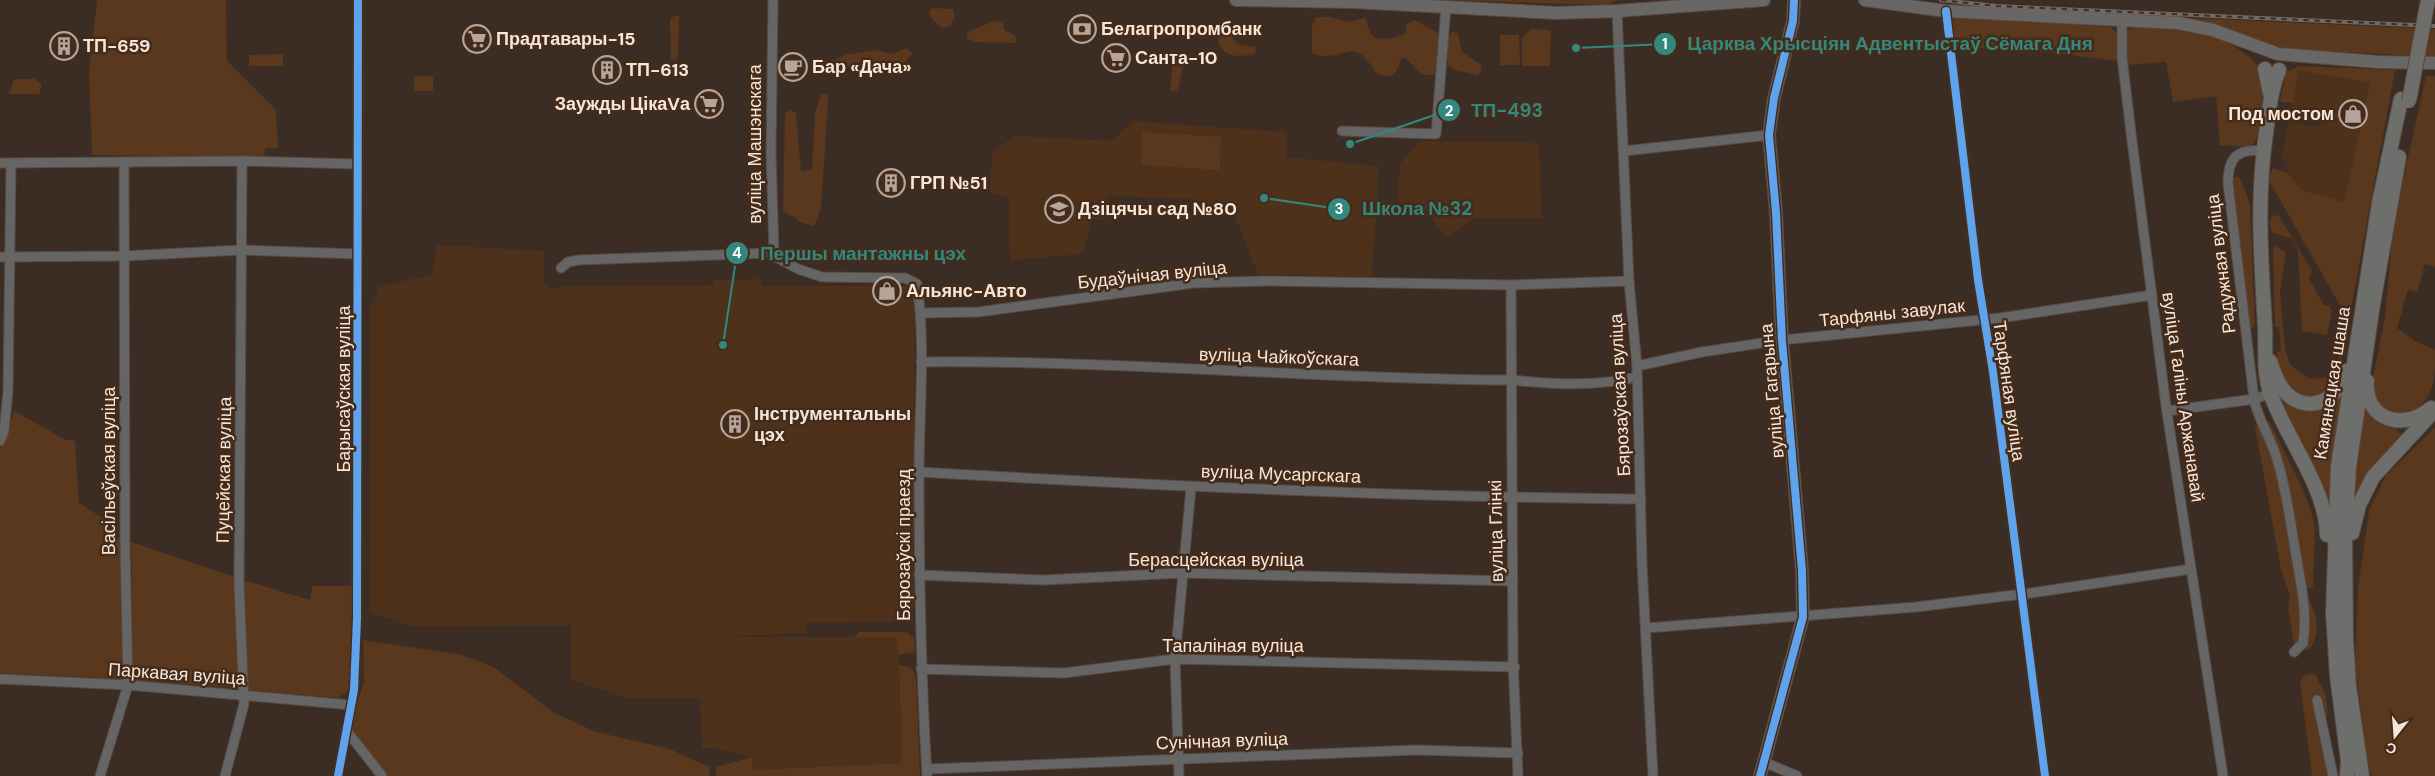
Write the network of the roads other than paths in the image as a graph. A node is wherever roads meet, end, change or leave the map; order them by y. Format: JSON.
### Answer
{"nodes":[{"id":1,"x":358,"y":0,"type":"edge"},
{"id":2,"x":773,"y":0,"type":"edge"},
{"id":3,"x":1236,"y":0,"type":"edge"},
{"id":4,"x":1764,"y":0,"type":"edge"},
{"id":5,"x":1794,"y":0,"type":"edge"},
{"id":6,"x":1865,"y":0,"type":"edge"},
{"id":7,"x":2419,"y":0,"type":"edge"},
{"id":8,"x":2428,"y":0,"type":"edge"},
{"id":9,"x":1446,"y":7,"type":"junction"},
{"id":10,"x":1946,"y":11,"type":"junction"},
{"id":11,"x":1617,"y":12,"type":"junction"},
{"id":12,"x":2122,"y":21,"type":"junction"},
{"id":13,"x":2273,"y":63,"type":"junction"},
{"id":14,"x":2435,"y":63,"type":"edge"},
{"id":15,"x":2405,"y":100,"type":"junction"},
{"id":16,"x":1342,"y":131,"type":"dead end"},
{"id":17,"x":1769,"y":135,"type":"junction"},
{"id":18,"x":1624,"y":151,"type":"junction"},
{"id":19,"x":2263,"y":151,"type":"junction"},
{"id":20,"x":242,"y":161,"type":"junction"},
{"id":21,"x":124,"y":162,"type":"junction"},
{"id":22,"x":0,"y":163,"type":"edge"},
{"id":23,"x":11,"y":163,"type":"junction"},
{"id":24,"x":357,"y":164,"type":"junction"},
{"id":25,"x":242,"y":250,"type":"junction"},
{"id":26,"x":774,"y":253,"type":"junction"},
{"id":27,"x":358,"y":254,"type":"junction"},
{"id":28,"x":10,"y":256,"type":"junction"},
{"id":29,"x":124,"y":256,"type":"junction"},
{"id":30,"x":0,"y":257,"type":"edge"},
{"id":31,"x":562,"y":268,"type":"dead end"},
{"id":32,"x":1629,"y":281,"type":"junction"},
{"id":33,"x":1512,"y":285,"type":"junction"},
{"id":34,"x":2152,"y":295,"type":"junction"},
{"id":35,"x":2368,"y":303,"type":"junction"},
{"id":36,"x":921,"y":313,"type":"junction"},
{"id":37,"x":1984,"y":320,"type":"junction"},
{"id":38,"x":1782,"y":340,"type":"junction"},
{"id":39,"x":2267,"y":351,"type":"junction"},
{"id":40,"x":921,"y":362,"type":"junction"},
{"id":41,"x":1637,"y":366,"type":"junction"},
{"id":42,"x":1636,"y":377,"type":"junction"},
{"id":43,"x":1511,"y":380,"type":"junction"},
{"id":44,"x":2270,"y":394,"type":"junction"},
{"id":45,"x":2254,"y":399,"type":"junction"},
{"id":46,"x":2435,"y":404,"type":"edge"},
{"id":47,"x":2435,"y":410,"type":"edge"},
{"id":48,"x":2167,"y":411,"type":"junction"},
{"id":49,"x":0,"y":441,"type":"edge"},
{"id":50,"x":919,"y":472,"type":"junction"},
{"id":51,"x":1191,"y":488,"type":"junction"},
{"id":52,"x":1512,"y":498,"type":"junction"},
{"id":53,"x":1641,"y":499,"type":"junction"},
{"id":54,"x":2191,"y":570,"type":"junction"},
{"id":55,"x":1182,"y":573,"type":"junction"},
{"id":56,"x":919,"y":575,"type":"junction"},
{"id":57,"x":1513,"y":581,"type":"junction"},
{"id":58,"x":2344,"y":586,"type":"junction"},
{"id":59,"x":2022,"y":594,"type":"junction"},
{"id":60,"x":2333,"y":613,"type":"junction"},
{"id":61,"x":1803,"y":617,"type":"junction"},
{"id":62,"x":1646,"y":628,"type":"junction"},
{"id":63,"x":2294,"y":652,"type":"dead end"},
{"id":64,"x":1175,"y":659,"type":"junction"},
{"id":65,"x":1515,"y":667,"type":"junction"},
{"id":66,"x":921,"y":669,"type":"junction"},
{"id":67,"x":0,"y":679,"type":"edge"},
{"id":68,"x":128,"y":686,"type":"junction"},
{"id":69,"x":243,"y":695,"type":"junction"},
{"id":70,"x":2317,"y":700,"type":"dead end"},
{"id":71,"x":350,"y":705,"type":"junction"},
{"id":72,"x":346,"y":730,"type":"junction"},
{"id":73,"x":1518,"y":753,"type":"junction"},
{"id":74,"x":1178,"y":758,"type":"junction"},
{"id":75,"x":2348,"y":761,"type":"junction"},
{"id":76,"x":1764,"y":762,"type":"junction"},
{"id":77,"x":926,"y":774,"type":"edge"},
{"id":78,"x":340,"y":775,"type":"edge"},
{"id":79,"x":100,"y":776,"type":"edge"},
{"id":80,"x":225,"y":776,"type":"edge"},
{"id":81,"x":382,"y":776,"type":"edge"},
{"id":82,"x":1179,"y":776,"type":"edge"},
{"id":83,"x":1518,"y":776,"type":"edge"},
{"id":84,"x":1653,"y":776,"type":"edge"},
{"id":85,"x":1760,"y":776,"type":"edge"},
{"id":86,"x":1797,"y":776,"type":"edge"},
{"id":87,"x":2045,"y":776,"type":"edge"},
{"id":88,"x":2223,"y":776,"type":"edge"},
{"id":89,"x":2333,"y":776,"type":"edge"},
{"id":90,"x":2347,"y":776,"type":"edge"},
{"id":91,"x":2351,"y":776,"type":"edge"},
{"id":92,"x":2362,"y":776,"type":"edge"}],
"edges":[{"from":1,"to":24,"type":"street","name":"Барысаўская вуліца"},
{"from":2,"to":26,"type":"street","name":"вуліца Машэнскага"},
{"from":3,"to":9,"type":"main road"},
{"from":4,"to":11,"type":"main road"},
{"from":5,"to":17,"type":"main road","name":"вуліца Гагарына"},
{"from":6,"to":10,"type":"main road"},
{"from":7,"to":15,"type":"main road","name":"Камянецкая шаша"},
{"from":8,"to":15,"type":"main road","name":"Камянецкая шаша","bridge":true},
{"from":9,"to":11,"type":"main road"},
{"from":9,"to":16,"type":"street"},
{"from":10,"to":12,"type":"main road"},
{"from":10,"to":37,"type":"street","name":"Тарфяная вуліца"},
{"from":11,"to":18,"type":"street","name":"Бярозаўская вуліца"},
{"from":12,"to":13,"type":"main road"},
{"from":12,"to":34,"type":"street","name":"вуліца Галіны Аржанавай"},
{"from":13,"to":14,"type":"main road"},
{"from":13,"to":19,"type":"main road"},
{"from":15,"to":35,"type":"main road","name":"Камянецкая шаша"},
{"from":17,"to":18,"type":"street"},
{"from":17,"to":38,"type":"main road","name":"вуліца Гагарына"},
{"from":18,"to":32,"type":"street","name":"Бярозаўская вуліца"},
{"from":19,"to":39,"type":"main road"},
{"from":19,"to":45,"type":"street","name":"Радужная вуліца"},
{"from":20,"to":21,"type":"street"},
{"from":20,"to":24,"type":"street"},
{"from":20,"to":25,"type":"street","name":"Пуцейская вуліца"},
{"from":21,"to":23,"type":"street"},
{"from":21,"to":29,"type":"street","name":"Васільеўская вуліца"},
{"from":22,"to":23,"type":"street"},
{"from":23,"to":28,"type":"street"},
{"from":24,"to":27,"type":"street","name":"Барысаўская вуліца"},
{"from":25,"to":27,"type":"street"},
{"from":25,"to":29,"type":"street"},
{"from":25,"to":69,"type":"street","name":"Пуцейская вуліца"},
{"from":26,"to":31,"type":"street"},
{"from":26,"to":36,"type":"street"},
{"from":27,"to":71,"type":"street","name":"Барысаўская вуліца"},
{"from":28,"to":29,"type":"street"},
{"from":28,"to":30,"type":"street"},
{"from":28,"to":49,"type":"street"},
{"from":29,"to":68,"type":"street","name":"Васільеўская вуліца"},
{"from":32,"to":33,"type":"street","name":"Будаўнічая вуліца"},
{"from":32,"to":41,"type":"street","name":"Бярозаўская вуліца"},
{"from":33,"to":36,"type":"street","name":"Будаўнічая вуліца"},
{"from":33,"to":43,"type":"street","name":"вуліца Глінкі"},
{"from":34,"to":37,"type":"street","name":"Тарфяны завулак"},
{"from":34,"to":48,"type":"street","name":"вуліца Галіны Аржанавай"},
{"from":35,"to":39,"type":"main road"},
{"from":35,"to":46,"type":"main road"},
{"from":35,"to":58,"type":"main road","name":"Камянецкая шаша"},
{"from":35,"to":60,"type":"main road","name":"Камянецкая шаша"},
{"from":36,"to":40,"type":"street","name":"Бярозаўскі праезд"},
{"from":37,"to":38,"type":"street","name":"Тарфяны завулак"},
{"from":37,"to":59,"type":"street","name":"Тарфяная вуліца"},
{"from":38,"to":41,"type":"street","name":"Тарфяны завулак"},
{"from":38,"to":61,"type":"main road","name":"вуліца Гагарына"},
{"from":39,"to":44,"type":"main road"},
{"from":40,"to":43,"type":"street","name":"вуліца Чайкоўскага"},
{"from":40,"to":50,"type":"street","name":"Бярозаўскі праезд"},
{"from":41,"to":42,"type":"street","name":"Бярозаўская вуліца"},
{"from":42,"to":43,"type":"street","name":"вуліца Чайкоўскага"},
{"from":42,"to":53,"type":"street","name":"Бярозаўская вуліца"},
{"from":43,"to":52,"type":"street","name":"вуліца Глінкі"},
{"from":44,"to":45,"type":"street"},
{"from":44,"to":60,"type":"main road"},
{"from":45,"to":48,"type":"street"},
{"from":45,"to":63,"type":"street","name":"Радужная вуліца"},
{"from":47,"to":58,"type":"main road"},
{"from":48,"to":54,"type":"street","name":"вуліца Галіны Аржанавай"},
{"from":50,"to":51,"type":"street","name":"вуліца Мусаргскага"},
{"from":50,"to":56,"type":"street","name":"Бярозаўскі праезд"},
{"from":51,"to":52,"type":"street","name":"вуліца Мусаргскага"},
{"from":51,"to":55,"type":"street"},
{"from":52,"to":53,"type":"street","name":"вуліца Мусаргскага"},
{"from":52,"to":57,"type":"street","name":"вуліца Глінкі"},
{"from":53,"to":62,"type":"street","name":"Бярозаўская вуліца"},
{"from":54,"to":59,"type":"street"},
{"from":54,"to":88,"type":"street","name":"вуліца Галіны Аржанавай"},
{"from":55,"to":56,"type":"street","name":"Берасцейская вуліца"},
{"from":55,"to":57,"type":"street","name":"Берасцейская вуліца"},
{"from":55,"to":64,"type":"street"},
{"from":56,"to":66,"type":"street","name":"Бярозаўскі праезд"},
{"from":57,"to":65,"type":"street","name":"вуліца Глінкі"},
{"from":58,"to":92,"type":"main road","name":"Камянецкая шаша"},
{"from":59,"to":61,"type":"street"},
{"from":59,"to":87,"type":"street","name":"Тарфяная вуліца"},
{"from":60,"to":75,"type":"main road","name":"Камянецкая шаша"},
{"from":61,"to":62,"type":"street"},
{"from":61,"to":76,"type":"main road","name":"вуліца Гагарына"},
{"from":62,"to":84,"type":"street","name":"Бярозаўская вуліца"},
{"from":64,"to":65,"type":"street","name":"Тапаліная вуліца"},
{"from":64,"to":66,"type":"street","name":"Тапаліная вуліца"},
{"from":64,"to":74,"type":"street"},
{"from":65,"to":73,"type":"street","name":"вуліца Глінкі"},
{"from":66,"to":77,"type":"street","name":"Бярозаўскі праезд"},
{"from":67,"to":68,"type":"street","name":"Паркавая вуліца"},
{"from":68,"to":69,"type":"street","name":"Паркавая вуліца"},
{"from":68,"to":79,"type":"street","name":"Васільеўская вуліца"},
{"from":69,"to":71,"type":"street","name":"Паркавая вуліца"},
{"from":69,"to":80,"type":"street","name":"Пуцейская вуліца"},
{"from":70,"to":89,"type":"street"},
{"from":71,"to":72,"type":"street","name":"Барысаўская вуліца"},
{"from":72,"to":78,"type":"street","name":"Барысаўская вуліца"},
{"from":72,"to":81,"type":"street"},
{"from":73,"to":74,"type":"street","name":"Сунічная вуліца"},
{"from":73,"to":83,"type":"street","name":"вуліца Глінкі"},
{"from":74,"to":77,"type":"street","name":"Сунічная вуліца"},
{"from":74,"to":82,"type":"street"},
{"from":75,"to":90,"type":"main road","name":"Камянецкая шаша"},
{"from":75,"to":91,"type":"main road"},
{"from":76,"to":85,"type":"main road","name":"вуліца Гагарына"},
{"from":76,"to":86,"type":"street"}]}
